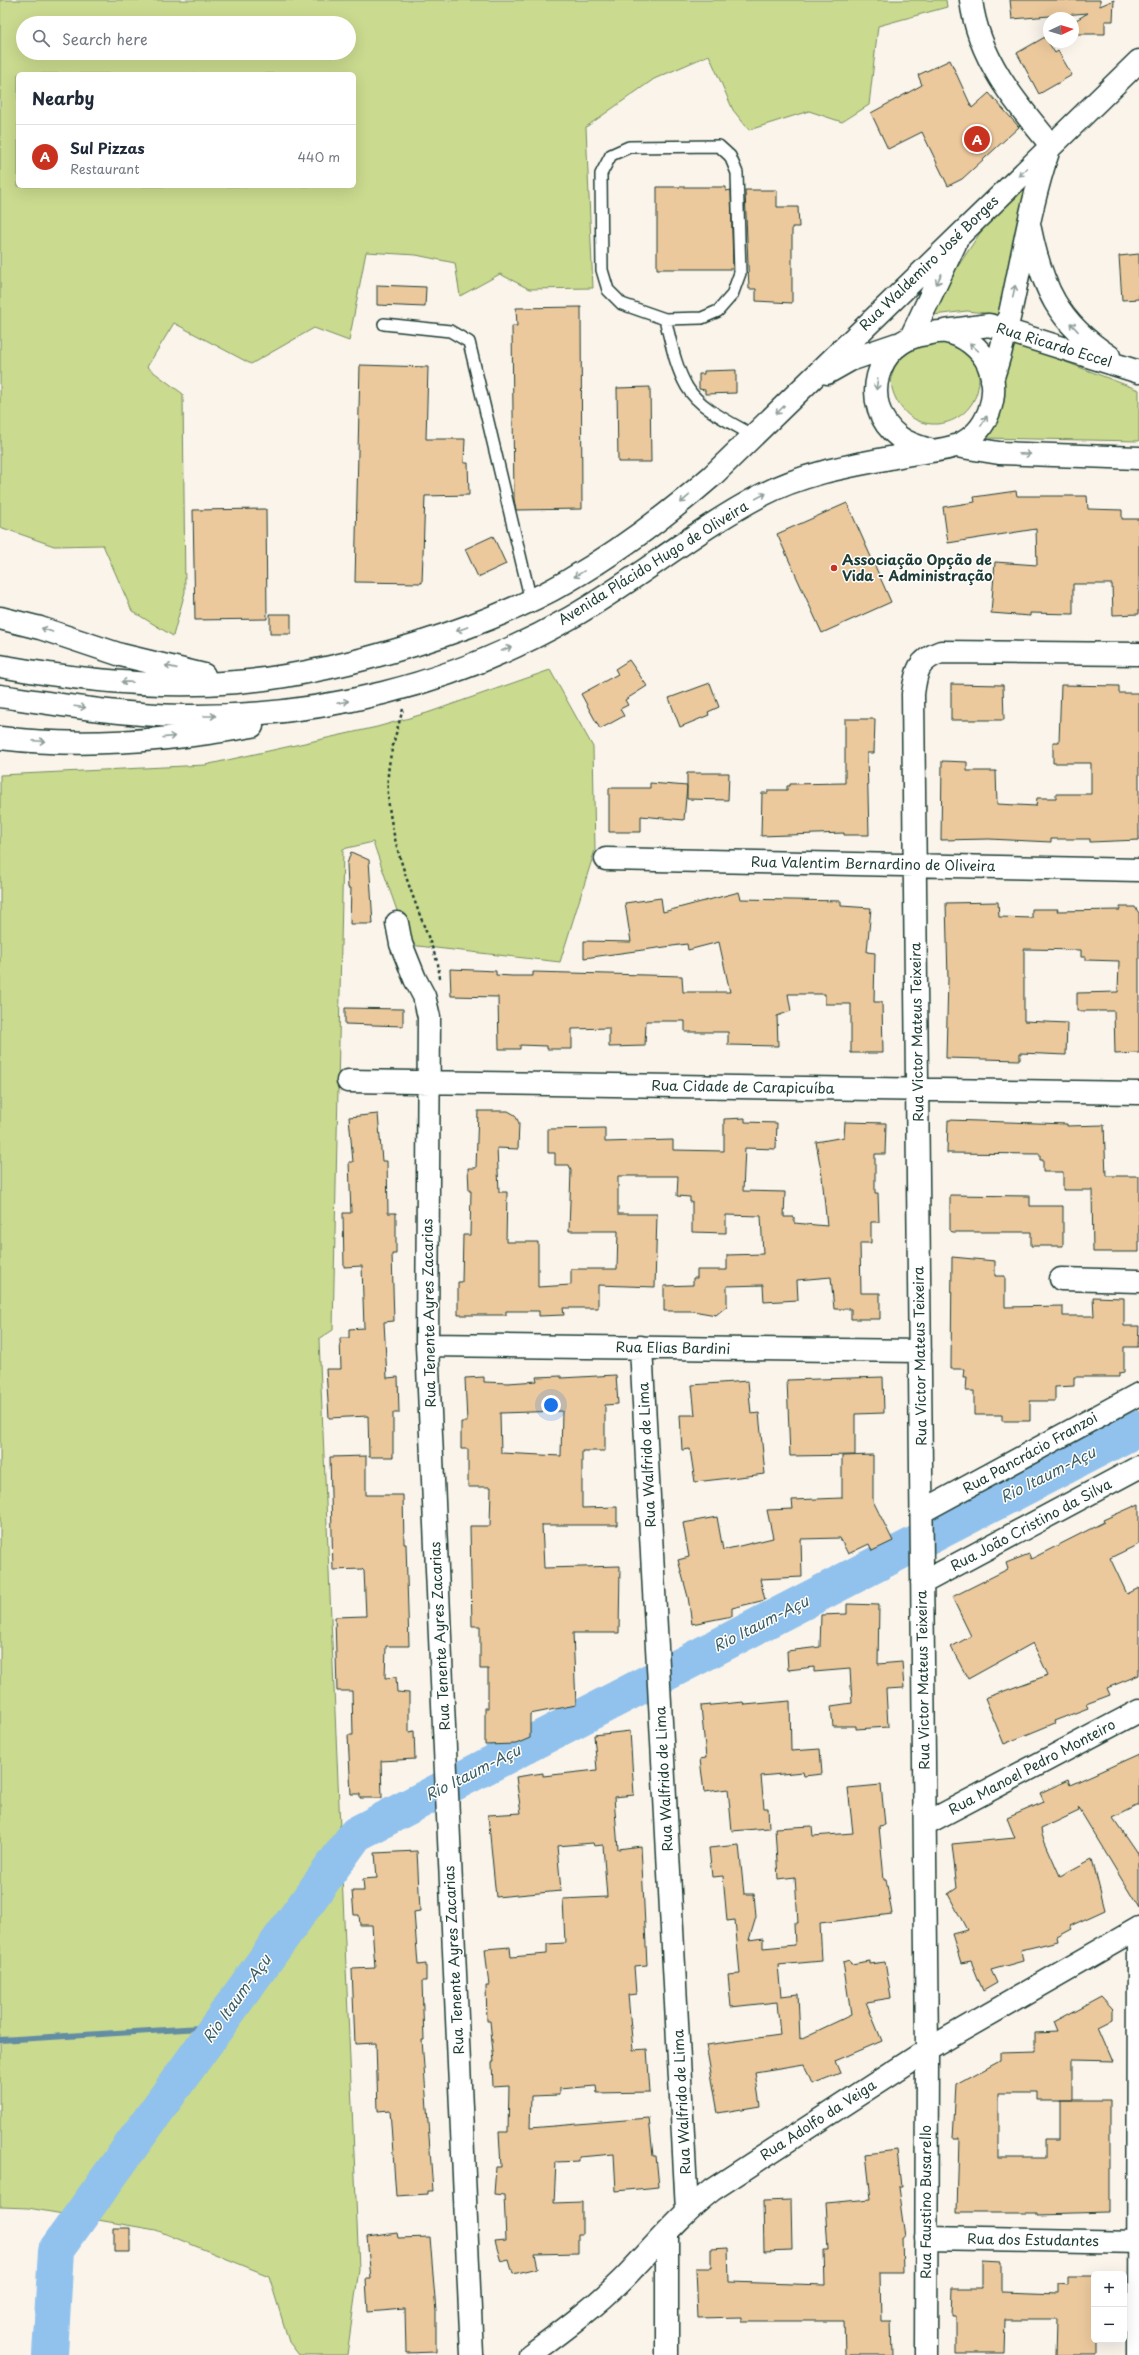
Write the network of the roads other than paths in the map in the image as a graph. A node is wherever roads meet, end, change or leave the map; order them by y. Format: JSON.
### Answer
{"nodes":[{"id":1,"x":971,"y":0,"type":"edge"},
{"id":2,"x":1139,"y":61,"type":"edge"},
{"id":3,"x":1051,"y":145,"type":"junction"},
{"id":4,"x":1029,"y":222,"type":"junction"},
{"id":5,"x":962,"y":231,"type":"junction"},
{"id":6,"x":665,"y":319,"type":"junction"},
{"id":7,"x":384,"y":324,"type":"dead end"},
{"id":8,"x":1006,"y":329,"type":"junction"},
{"id":9,"x":945,"y":331,"type":"junction"},
{"id":10,"x":905,"y":340,"type":"junction"},
{"id":11,"x":1133,"y":370,"type":"edge"},
{"id":12,"x":992,"y":380,"type":"junction"},
{"id":13,"x":808,"y":383,"type":"junction"},
{"id":14,"x":754,"y":436,"type":"junction"},
{"id":15,"x":956,"y":446,"type":"junction"},
{"id":16,"x":930,"y":450,"type":"junction"},
{"id":17,"x":1139,"y":458,"type":"edge"},
{"id":18,"x":531,"y":601,"type":"junction"},
{"id":19,"x":0,"y":618,"type":"edge"},
{"id":20,"x":1139,"y":654,"type":"edge"},
{"id":21,"x":0,"y":666,"type":"edge"},
{"id":22,"x":236,"y":682,"type":"junction"},
{"id":23,"x":0,"y":696,"type":"edge"},
{"id":24,"x":305,"y":710,"type":"junction"},
{"id":25,"x":0,"y":738,"type":"edge"},
{"id":26,"x":606,"y":859,"type":"dead end"},
{"id":27,"x":915,"y":865,"type":"junction"},
{"id":28,"x":1139,"y":870,"type":"edge"},
{"id":29,"x":397,"y":923,"type":"dead end"},
{"id":30,"x":348,"y":1081,"type":"dead end"},
{"id":31,"x":428,"y":1082,"type":"junction"},
{"id":32,"x":917,"y":1090,"type":"junction"},
{"id":33,"x":1139,"y":1094,"type":"edge"},
{"id":34,"x":1061,"y":1279,"type":"dead end"},
{"id":35,"x":1139,"y":1281,"type":"edge"},
{"id":36,"x":427,"y":1345,"type":"junction"},
{"id":37,"x":641,"y":1348,"type":"junction"},
{"id":38,"x":920,"y":1351,"type":"junction"},
{"id":39,"x":1139,"y":1394,"type":"edge"},
{"id":40,"x":1139,"y":1467,"type":"edge"},
{"id":41,"x":922,"y":1520,"type":"junction"},
{"id":42,"x":922,"y":1584,"type":"junction"},
{"id":43,"x":1139,"y":1711,"type":"edge"},
{"id":44,"x":925,"y":1824,"type":"junction"},
{"id":45,"x":1139,"y":1928,"type":"edge"},
{"id":46,"x":1139,"y":2020,"type":"edge"},
{"id":47,"x":927,"y":2050,"type":"junction"},
{"id":48,"x":688,"y":2210,"type":"junction"},
{"id":49,"x":667,"y":2232,"type":"junction"},
{"id":50,"x":926,"y":2238,"type":"junction"},
{"id":51,"x":1138,"y":2242,"type":"edge"},
{"id":52,"x":472,"y":2355,"type":"edge"},
{"id":53,"x":530,"y":2355,"type":"edge"},
{"id":54,"x":667,"y":2355,"type":"edge"},
{"id":55,"x":926,"y":2355,"type":"edge"},
{"id":56,"x":1138,"y":2355,"type":"edge"}],
"edges":[{"from":1,"to":3,"type":"street"},
{"from":2,"to":3,"type":"street","name":"Rua Waldemiro José Borges"},
{"from":3,"to":4,"type":"street"},
{"from":3,"to":5,"type":"street","name":"Rua Waldemiro José Borges","one_way":true},
{"from":8,"to":4,"type":"street","one_way":true},
{"from":11,"to":4,"type":"street","one_way":true},
{"from":5,"to":10,"type":"street","one_way":true},
{"from":5,"to":13,"type":"street","name":"Rua Waldemiro José Borges"},
{"from":6,"to":6,"type":"lane"},
{"from":6,"to":14,"type":"lane"},
{"from":7,"to":18,"type":"lane"},
{"from":8,"to":9,"type":"street","name":"Rua Ricardo Eccel"},
{"from":8,"to":11,"type":"street","name":"Rua Ricardo Eccel"},
{"from":8,"to":12,"type":"street"},
{"from":9,"to":10,"type":"street"},
{"from":12,"to":9,"type":"street","one_way":true},
{"from":10,"to":13,"type":"street"},
{"from":10,"to":16,"type":"street","one_way":true},
{"from":15,"to":12,"type":"street","one_way":true},
{"from":13,"to":14,"type":"street","name":"Avenida Plácido Hugo de Oliveira","one_way":true},
{"from":14,"to":18,"type":"street","name":"Avenida Plácido Hugo de Oliveira","one_way":true},
{"from":15,"to":16,"type":"street"},
{"from":15,"to":17,"type":"street","one_way":true},
{"from":24,"to":16,"type":"street","name":"Avenida Plácido Hugo de Oliveira","one_way":true},
{"from":18,"to":22,"type":"street","name":"Avenida Plácido Hugo de Oliveira","one_way":true},
{"from":22,"to":19,"type":"street","one_way":true},
{"from":20,"to":27,"type":"street","name":"Rua Victor Mateus Teixeira"},
{"from":22,"to":21,"type":"street","name":"Avenida Plácido Hugo de Oliveira","one_way":true},
{"from":23,"to":24,"type":"street","name":"Avenida Plácido Hugo de Oliveira","one_way":true},
{"from":25,"to":24,"type":"street","one_way":true},
{"from":26,"to":27,"type":"street","name":"Rua Valentim Bernardino de Oliveira"},
{"from":27,"to":28,"type":"street","name":"Rua Valentim Bernardino de Oliveira"},
{"from":27,"to":32,"type":"street","name":"Rua Victor Mateus Teixeira"},
{"from":29,"to":31,"type":"street","name":"Rua Tenente Ayres Zacarias"},
{"from":30,"to":31,"type":"street","name":"Rua Cidade de Carapicuíba"},
{"from":31,"to":32,"type":"street","name":"Rua Cidade de Carapicuíba"},
{"from":31,"to":36,"type":"street","name":"Rua Tenente Ayres Zacarias"},
{"from":32,"to":33,"type":"street","name":"Rua Cidade de Carapicuíba"},
{"from":32,"to":38,"type":"street","name":"Rua Victor Mateus Teixeira"},
{"from":34,"to":35,"type":"street"},
{"from":36,"to":37,"type":"street","name":"Rua Elias Bardini"},
{"from":36,"to":52,"type":"street","name":"Rua Tenente Ayres Zacarias"},
{"from":37,"to":38,"type":"street","name":"Rua Elias Bardini"},
{"from":37,"to":48,"type":"street","name":"Rua Walfrido de Lima"},
{"from":38,"to":41,"type":"street","name":"Rua Victor Mateus Teixeira"},
{"from":39,"to":41,"type":"street","name":"Rua Pancrácio Franzoi"},
{"from":40,"to":42,"type":"street","name":"Rua João Cristino da Silva"},
{"from":41,"to":42,"type":"street","name":"Rua Victor Mateus Teixeira"},
{"from":42,"to":44,"type":"street","name":"Rua Victor Mateus Teixeira"},
{"from":43,"to":44,"type":"street","name":"Rua Manoel Pedro Monteiro"},
{"from":44,"to":47,"type":"street","name":"Rua Victor Mateus Teixeira"},
{"from":45,"to":46,"type":"street"},
{"from":45,"to":47,"type":"street","name":"Rua Adolfo da Veiga"},
{"from":46,"to":51,"type":"street"},
{"from":47,"to":48,"type":"street","name":"Rua Adolfo da Veiga"},
{"from":47,"to":50,"type":"street","name":"Rua Faustino Busarello"},
{"from":48,"to":49,"type":"street","name":"Rua Adolfo da Veiga"},
{"from":49,"to":53,"type":"street","name":"Rua Adolfo da Veiga"},
{"from":49,"to":54,"type":"street"},
{"from":50,"to":51,"type":"street","name":"Rua dos Estudantes"},
{"from":50,"to":55,"type":"street","name":"Rua Faustino Busarello"},
{"from":51,"to":56,"type":"street"}]}
